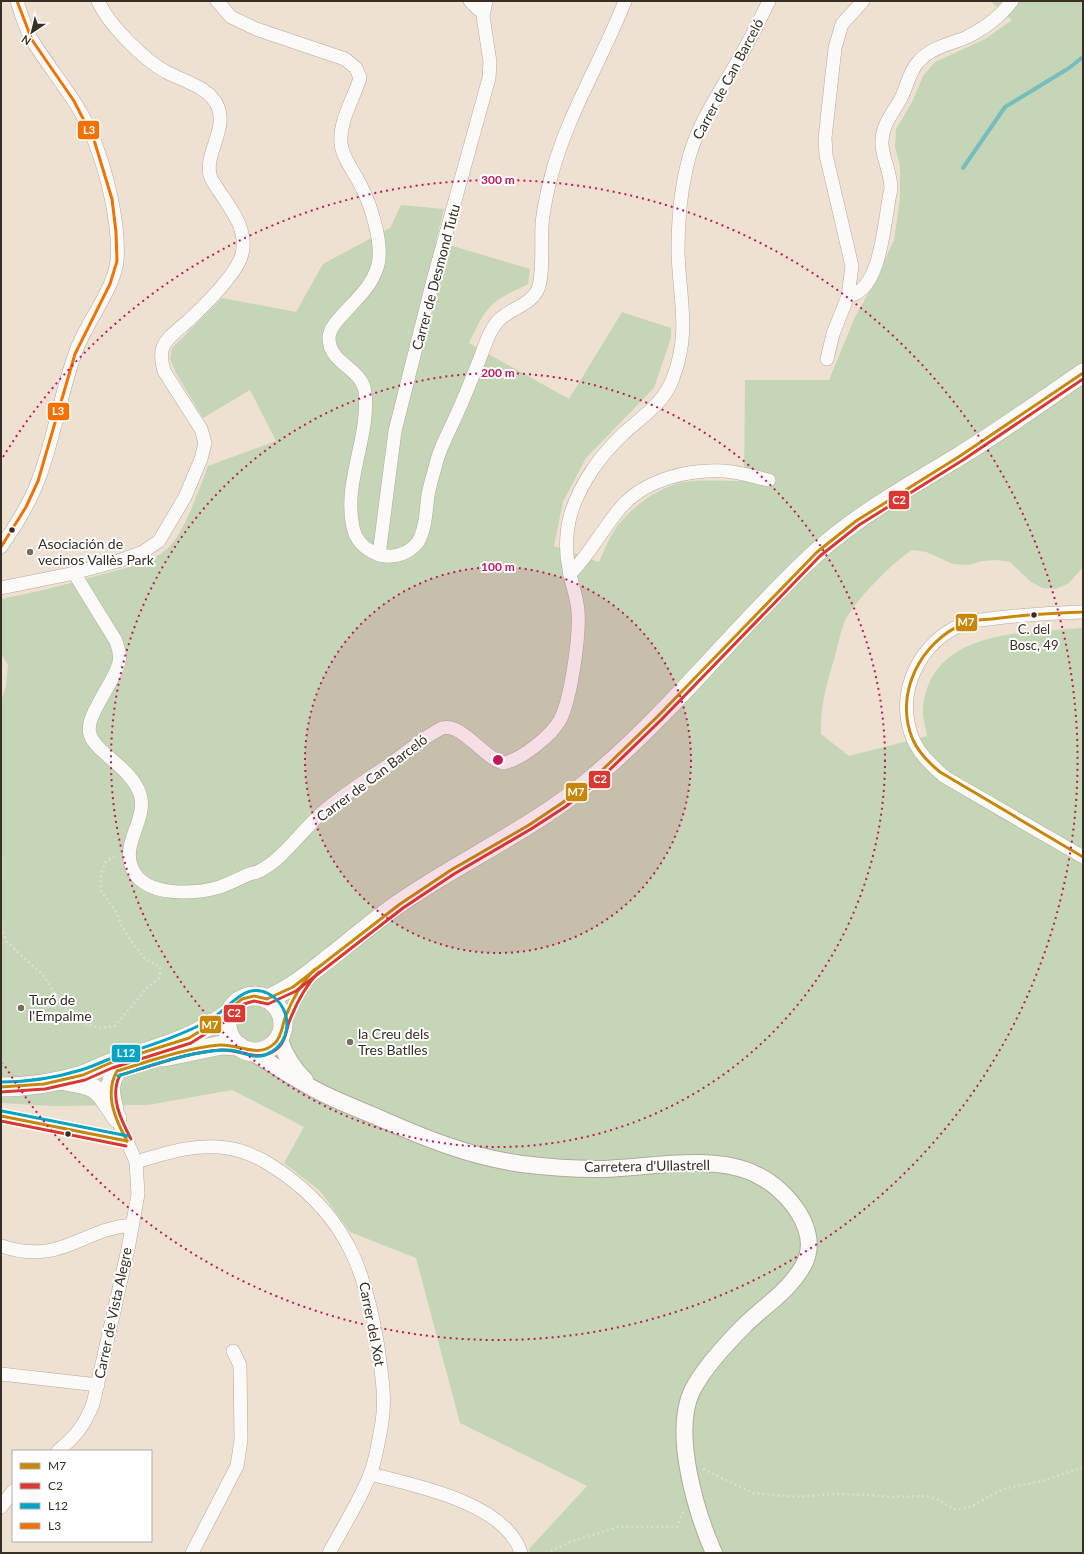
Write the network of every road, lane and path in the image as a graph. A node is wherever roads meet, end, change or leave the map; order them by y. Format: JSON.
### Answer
{"nodes":[{"id":1,"x":17,"y":1,"type":"edge"},
{"id":2,"x":98,"y":1,"type":"edge"},
{"id":3,"x":217,"y":1,"type":"edge"},
{"id":4,"x":625,"y":1,"type":"edge"},
{"id":5,"x":769,"y":1,"type":"edge"},
{"id":6,"x":863,"y":1,"type":"edge"},
{"id":7,"x":1012,"y":1,"type":"edge"},
{"id":8,"x":478,"y":6,"type":"edge"},
{"id":9,"x":848,"y":296,"type":"junction"},
{"id":10,"x":827,"y":359,"type":"dead end"},
{"id":11,"x":1083,"y":373,"type":"edge"},
{"id":12,"x":769,"y":480,"type":"dead end"},
{"id":13,"x":1,"y":547,"type":"edge"},
{"id":14,"x":378,"y":555,"type":"junction"},
{"id":15,"x":74,"y":573,"type":"junction"},
{"id":16,"x":570,"y":574,"type":"junction"},
{"id":17,"x":1,"y":588,"type":"edge"},
{"id":18,"x":1083,"y":612,"type":"edge"},
{"id":19,"x":130,"y":853,"type":"junction"},
{"id":20,"x":1083,"y":857,"type":"edge"},
{"id":21,"x":1,"y":859,"type":"edge"},
{"id":22,"x":1,"y":879,"type":"edge"},
{"id":23,"x":1,"y":927,"type":"edge"},
{"id":24,"x":307,"y":977,"type":"junction"},
{"id":25,"x":267,"y":998,"type":"junction"},
{"id":26,"x":229,"y":1012,"type":"junction"},
{"id":27,"x":281,"y":1030,"type":"junction"},
{"id":28,"x":244,"y":1049,"type":"junction"},
{"id":29,"x":117,"y":1071,"type":"junction"},
{"id":30,"x":83,"y":1075,"type":"junction"},
{"id":31,"x":61,"y":1080,"type":"junction"},
{"id":32,"x":1,"y":1087,"type":"edge"},
{"id":33,"x":316,"y":1090,"type":"junction"},
{"id":34,"x":1,"y":1116,"type":"edge"},
{"id":35,"x":117,"y":1118,"type":"junction"},
{"id":36,"x":127,"y":1141,"type":"junction"},
{"id":37,"x":136,"y":1162,"type":"junction"},
{"id":38,"x":132,"y":1225,"type":"junction"},
{"id":39,"x":1,"y":1246,"type":"edge"},
{"id":40,"x":232,"y":1351,"type":"dead end"},
{"id":41,"x":1,"y":1374,"type":"edge"},
{"id":42,"x":98,"y":1385,"type":"junction"},
{"id":43,"x":59,"y":1450,"type":"edge"},
{"id":44,"x":686,"y":1461,"type":"junction"},
{"id":45,"x":1083,"y":1467,"type":"edge"},
{"id":46,"x":370,"y":1474,"type":"junction"},
{"id":47,"x":12,"y":1492,"type":"edge"},
{"id":48,"x":1,"y":1506,"type":"edge"},
{"id":49,"x":685,"y":1507,"type":"dead end"},
{"id":50,"x":192,"y":1553,"type":"edge"},
{"id":51,"x":329,"y":1553,"type":"edge"},
{"id":52,"x":521,"y":1553,"type":"edge"},
{"id":53,"x":546,"y":1553,"type":"edge"},
{"id":54,"x":714,"y":1553,"type":"edge"}],
"edges":[{"from":1,"to":13,"type":"street"},
{"from":2,"to":15,"type":"street"},
{"from":3,"to":14,"type":"street"},
{"from":4,"to":14,"type":"street"},
{"from":5,"to":16,"type":"street","name":"Carrer de Can Barceló"},
{"from":6,"to":9,"type":"street"},
{"from":7,"to":9,"type":"street"},
{"from":8,"to":14,"type":"street","name":"Carrer de Desmond Tutu"},
{"from":9,"to":10,"type":"street"},
{"from":11,"to":24,"type":"main road"},
{"from":12,"to":16,"type":"street"},
{"from":15,"to":17,"type":"street"},
{"from":15,"to":19,"type":"street","name":"Carrer de Can Barceló"},
{"from":16,"to":19,"type":"street","name":"Carrer de Can Barceló"},
{"from":18,"to":20,"type":"street"},
{"from":19,"to":23,"type":"path"},
{"from":21,"to":22,"type":"path"},
{"from":24,"to":25,"type":"main road"},
{"from":24,"to":27,"type":"main road"},
{"from":25,"to":26,"type":"main road"},
{"from":25,"to":27,"type":"main road"},
{"from":26,"to":28,"type":"main road"},
{"from":26,"to":30,"type":"main road"},
{"from":27,"to":28,"type":"main road"},
{"from":27,"to":33,"type":"street","name":"Carretera d'Ullastrell"},
{"from":28,"to":29,"type":"main road"},
{"from":28,"to":33,"type":"street","name":"Carretera d'Ullastrell"},
{"from":29,"to":30,"type":"main road"},
{"from":29,"to":35,"type":"main road"},
{"from":30,"to":31,"type":"main road"},
{"from":31,"to":32,"type":"main road"},
{"from":31,"to":35,"type":"main road"},
{"from":33,"to":44,"type":"street","name":"Carretera d'Ullastrell"},
{"from":34,"to":36,"type":"street"},
{"from":35,"to":36,"type":"street","name":"Carrer de Vista Alegre"},
{"from":36,"to":37,"type":"street","name":"Carrer de Vista Alegre"},
{"from":37,"to":38,"type":"street","name":"Carrer de Vista Alegre"},
{"from":37,"to":46,"type":"street","name":"Carrer del Xot"},
{"from":38,"to":39,"type":"street"},
{"from":38,"to":42,"type":"street","name":"Carrer de Vista Alegre"},
{"from":40,"to":50,"type":"street"},
{"from":41,"to":42,"type":"street"},
{"from":42,"to":43,"type":"street","name":"Carrer de Vista Alegre"},
{"from":44,"to":45,"type":"path"},
{"from":44,"to":54,"type":"street","name":"Carretera d'Ullastrell"},
{"from":46,"to":51,"type":"street","name":"Carrer del Xot"},
{"from":46,"to":52,"type":"street"},
{"from":47,"to":48,"type":"street"},
{"from":49,"to":53,"type":"path"}]}
